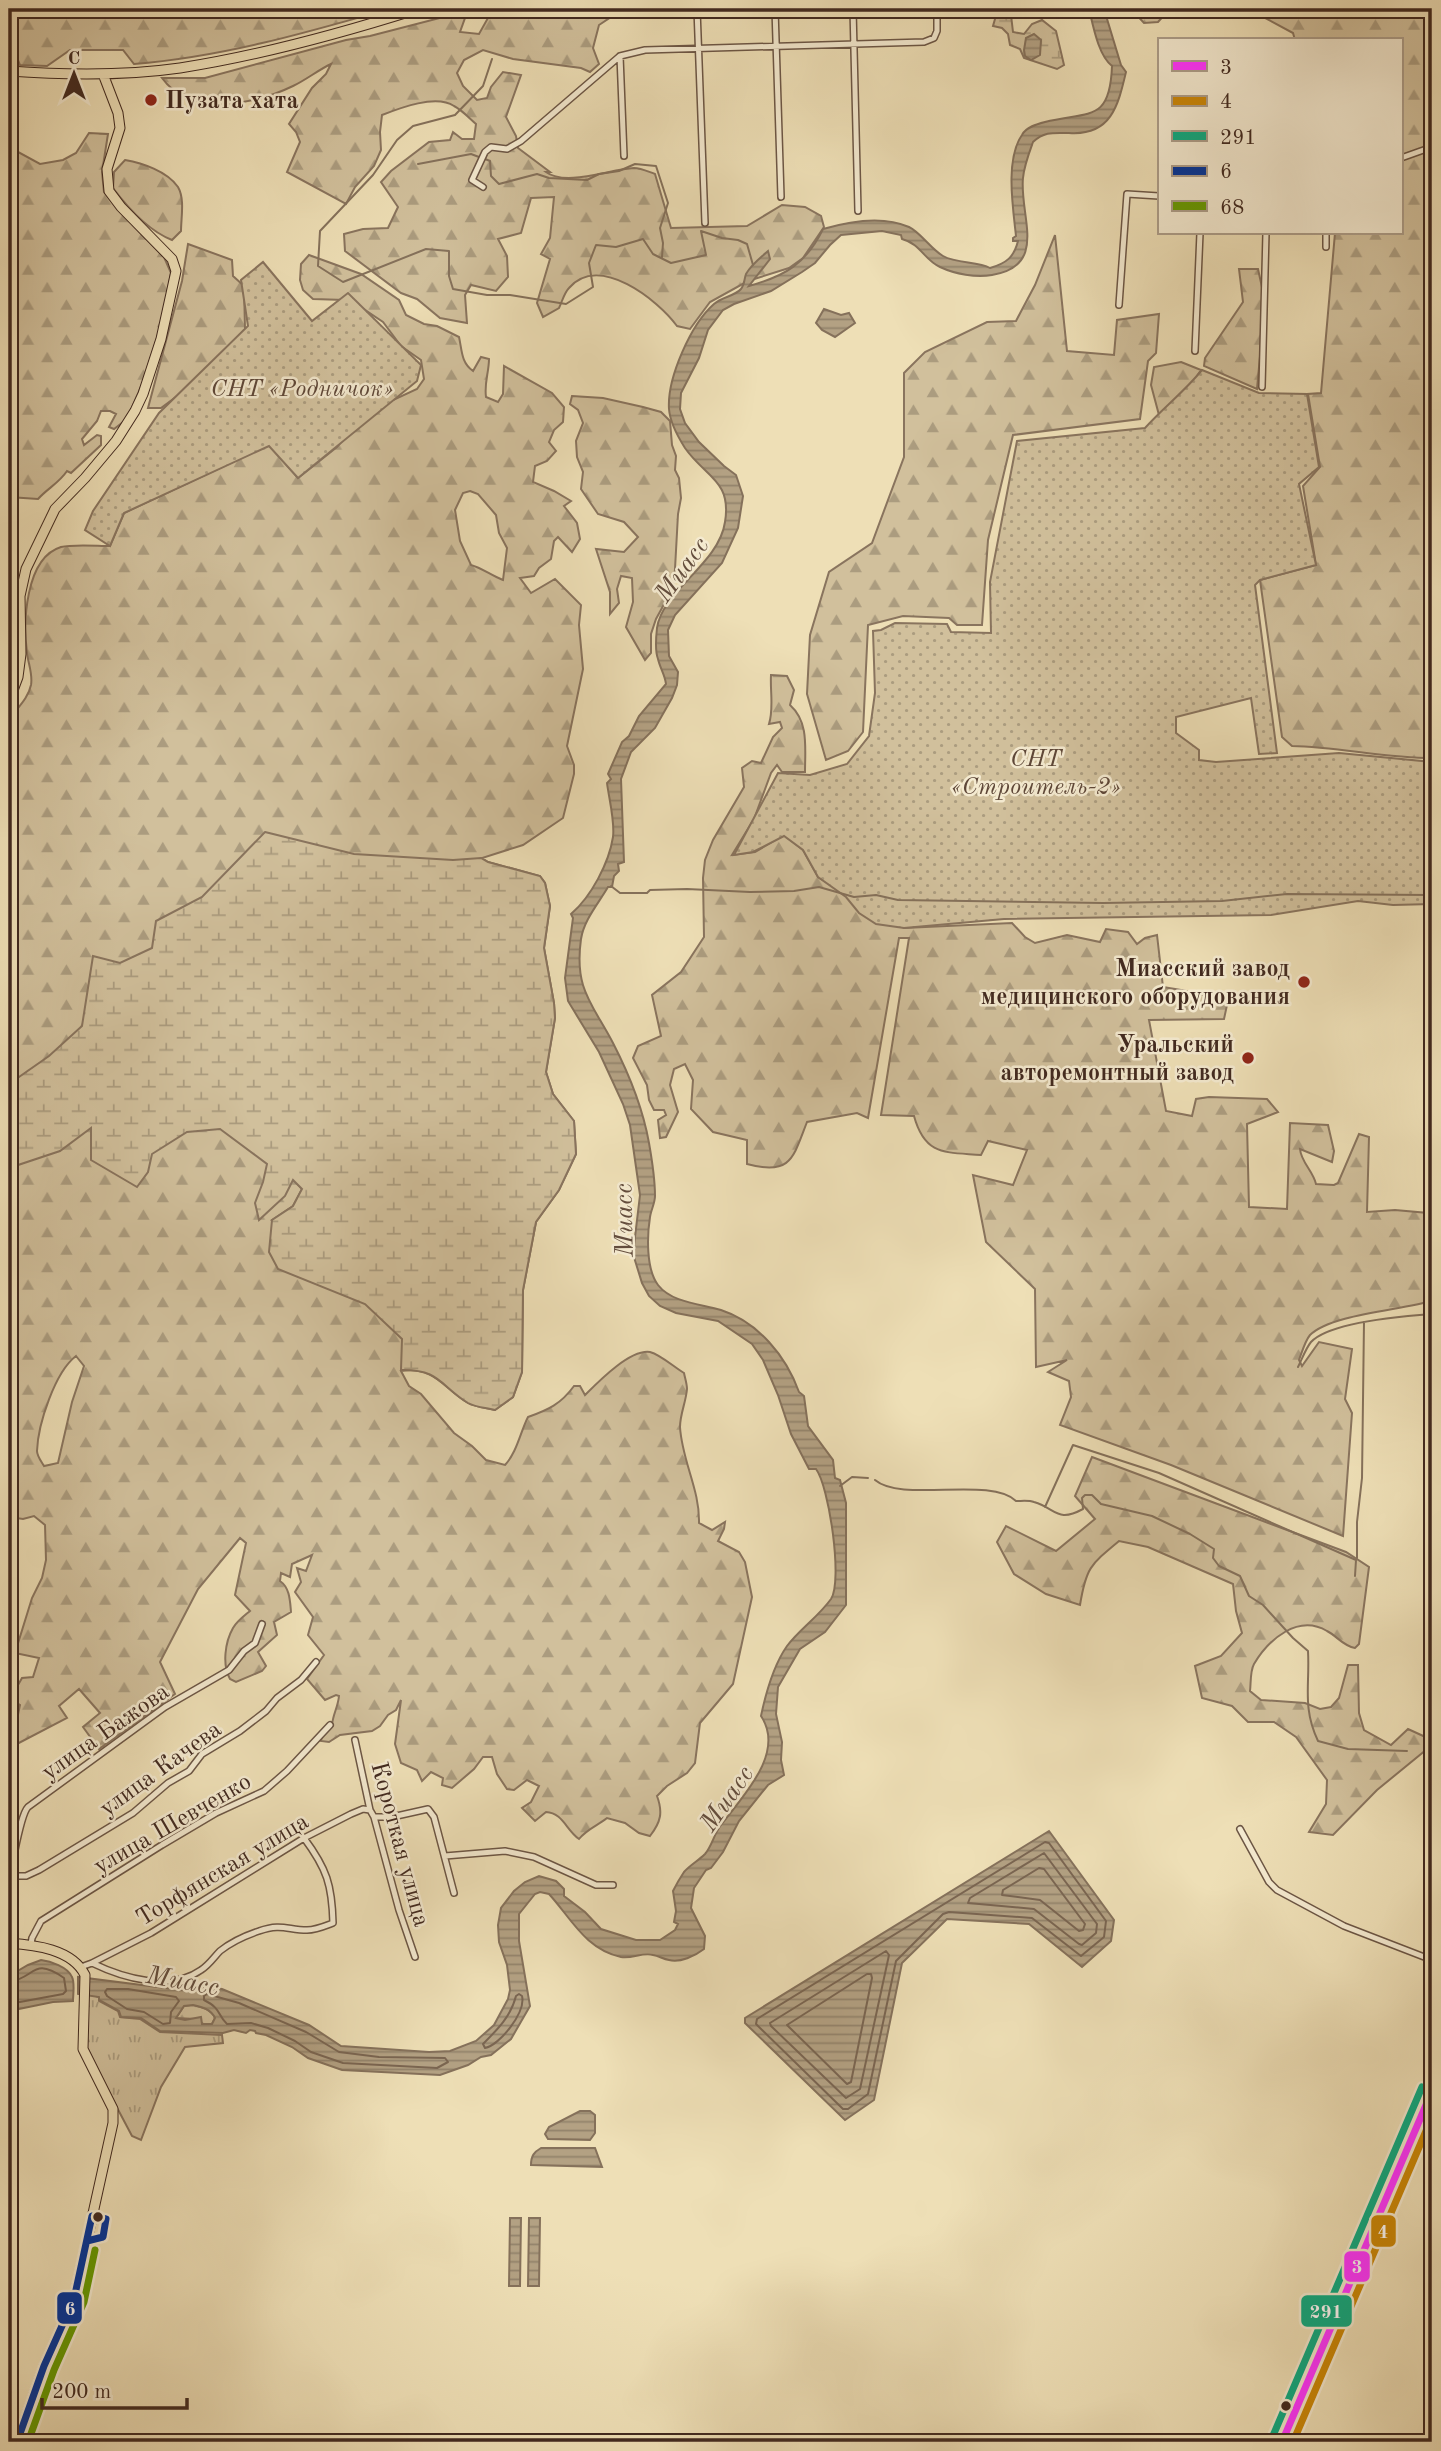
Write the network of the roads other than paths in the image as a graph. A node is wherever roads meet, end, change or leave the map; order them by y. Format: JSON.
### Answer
{"nodes":[{"id":1,"x":418,"y":9,"type":"edge"},
{"id":2,"x":697,"y":9,"type":"edge"},
{"id":3,"x":775,"y":9,"type":"edge"},
{"id":4,"x":853,"y":9,"type":"edge"},
{"id":5,"x":937,"y":9,"type":"edge"},
{"id":6,"x":854,"y":45,"type":"junction"},
{"id":7,"x":776,"y":46,"type":"junction"},
{"id":8,"x":697,"y":48,"type":"junction"},
{"id":9,"x":620,"y":56,"type":"junction"},
{"id":10,"x":9,"y":71,"type":"edge"},
{"id":11,"x":103,"y":74,"type":"junction"},
{"id":12,"x":1432,"y":148,"type":"edge"},
{"id":13,"x":624,"y":156,"type":"dead end"},
{"id":14,"x":1402,"y":158,"type":"edge"},
{"id":15,"x":484,"y":187,"type":"dead end"},
{"id":16,"x":1158,"y":196,"type":"edge"},
{"id":17,"x":781,"y":197,"type":"dead end"},
{"id":18,"x":858,"y":211,"type":"dead end"},
{"id":19,"x":705,"y":223,"type":"dead end"},
{"id":20,"x":1200,"y":234,"type":"edge"},
{"id":21,"x":1266,"y":234,"type":"edge"},
{"id":22,"x":1326,"y":234,"type":"edge"},
{"id":23,"x":1326,"y":247,"type":"dead end"},
{"id":24,"x":1119,"y":305,"type":"dead end"},
{"id":25,"x":1195,"y":351,"type":"dead end"},
{"id":26,"x":1262,"y":387,"type":"dead end"},
{"id":27,"x":9,"y":701,"type":"edge"},
{"id":28,"x":262,"y":1624,"type":"dead end"},
{"id":29,"x":316,"y":1662,"type":"dead end"},
{"id":30,"x":330,"y":1725,"type":"dead end"},
{"id":31,"x":355,"y":1740,"type":"dead end"},
{"id":32,"x":370,"y":1810,"type":"junction"},
{"id":33,"x":374,"y":1817,"type":"junction"},
{"id":34,"x":1240,"y":1829,"type":"dead end"},
{"id":35,"x":304,"y":1838,"type":"junction"},
{"id":36,"x":445,"y":1856,"type":"junction"},
{"id":37,"x":9,"y":1876,"type":"edge"},
{"id":38,"x":613,"y":1885,"type":"dead end"},
{"id":39,"x":454,"y":1893,"type":"dead end"},
{"id":40,"x":9,"y":1942,"type":"edge"},
{"id":41,"x":30,"y":1944,"type":"junction"},
{"id":42,"x":415,"y":1957,"type":"dead end"},
{"id":43,"x":1432,"y":1961,"type":"edge"},
{"id":44,"x":92,"y":1964,"type":"junction"},
{"id":45,"x":83,"y":1971,"type":"junction"},
{"id":46,"x":1432,"y":2091,"type":"edge"},
{"id":47,"x":17,"y":2442,"type":"edge"},
{"id":48,"x":1282,"y":2442,"type":"edge"}],
"edges":[{"from":1,"to":11,"type":"main road"},
{"from":2,"to":8,"type":"street"},
{"from":3,"to":7,"type":"street"},
{"from":4,"to":6,"type":"street"},
{"from":5,"to":6,"type":"street"},
{"from":6,"to":7,"type":"street"},
{"from":6,"to":18,"type":"street"},
{"from":7,"to":8,"type":"street"},
{"from":7,"to":17,"type":"street"},
{"from":8,"to":9,"type":"street"},
{"from":8,"to":19,"type":"street"},
{"from":9,"to":13,"type":"street"},
{"from":9,"to":15,"type":"street"},
{"from":10,"to":11,"type":"main road"},
{"from":11,"to":27,"type":"main road"},
{"from":12,"to":14,"type":"street"},
{"from":16,"to":24,"type":"street"},
{"from":20,"to":25,"type":"street"},
{"from":21,"to":26,"type":"street"},
{"from":22,"to":23,"type":"street"},
{"from":28,"to":37,"type":"street","name":"улица Бажова"},
{"from":29,"to":37,"type":"street","name":"улица Качева"},
{"from":30,"to":41,"type":"street","name":"улица Шевченко"},
{"from":31,"to":32,"type":"street","name":"Короткая улица"},
{"from":32,"to":33,"type":"street","name":"Короткая улица"},
{"from":32,"to":35,"type":"street","name":"Торфянская улица"},
{"from":33,"to":36,"type":"street"},
{"from":33,"to":42,"type":"street","name":"Короткая улица"},
{"from":34,"to":43,"type":"street"},
{"from":35,"to":44,"type":"street","name":"Торфянская улица"},
{"from":35,"to":44,"type":"street"},
{"from":36,"to":38,"type":"street"},
{"from":36,"to":39,"type":"street"},
{"from":40,"to":41,"type":"main road"},
{"from":41,"to":45,"type":"main road"},
{"from":44,"to":45,"type":"street","name":"Торфянская улица"},
{"from":45,"to":47,"type":"main road"},
{"from":46,"to":48,"type":"main road"}]}
